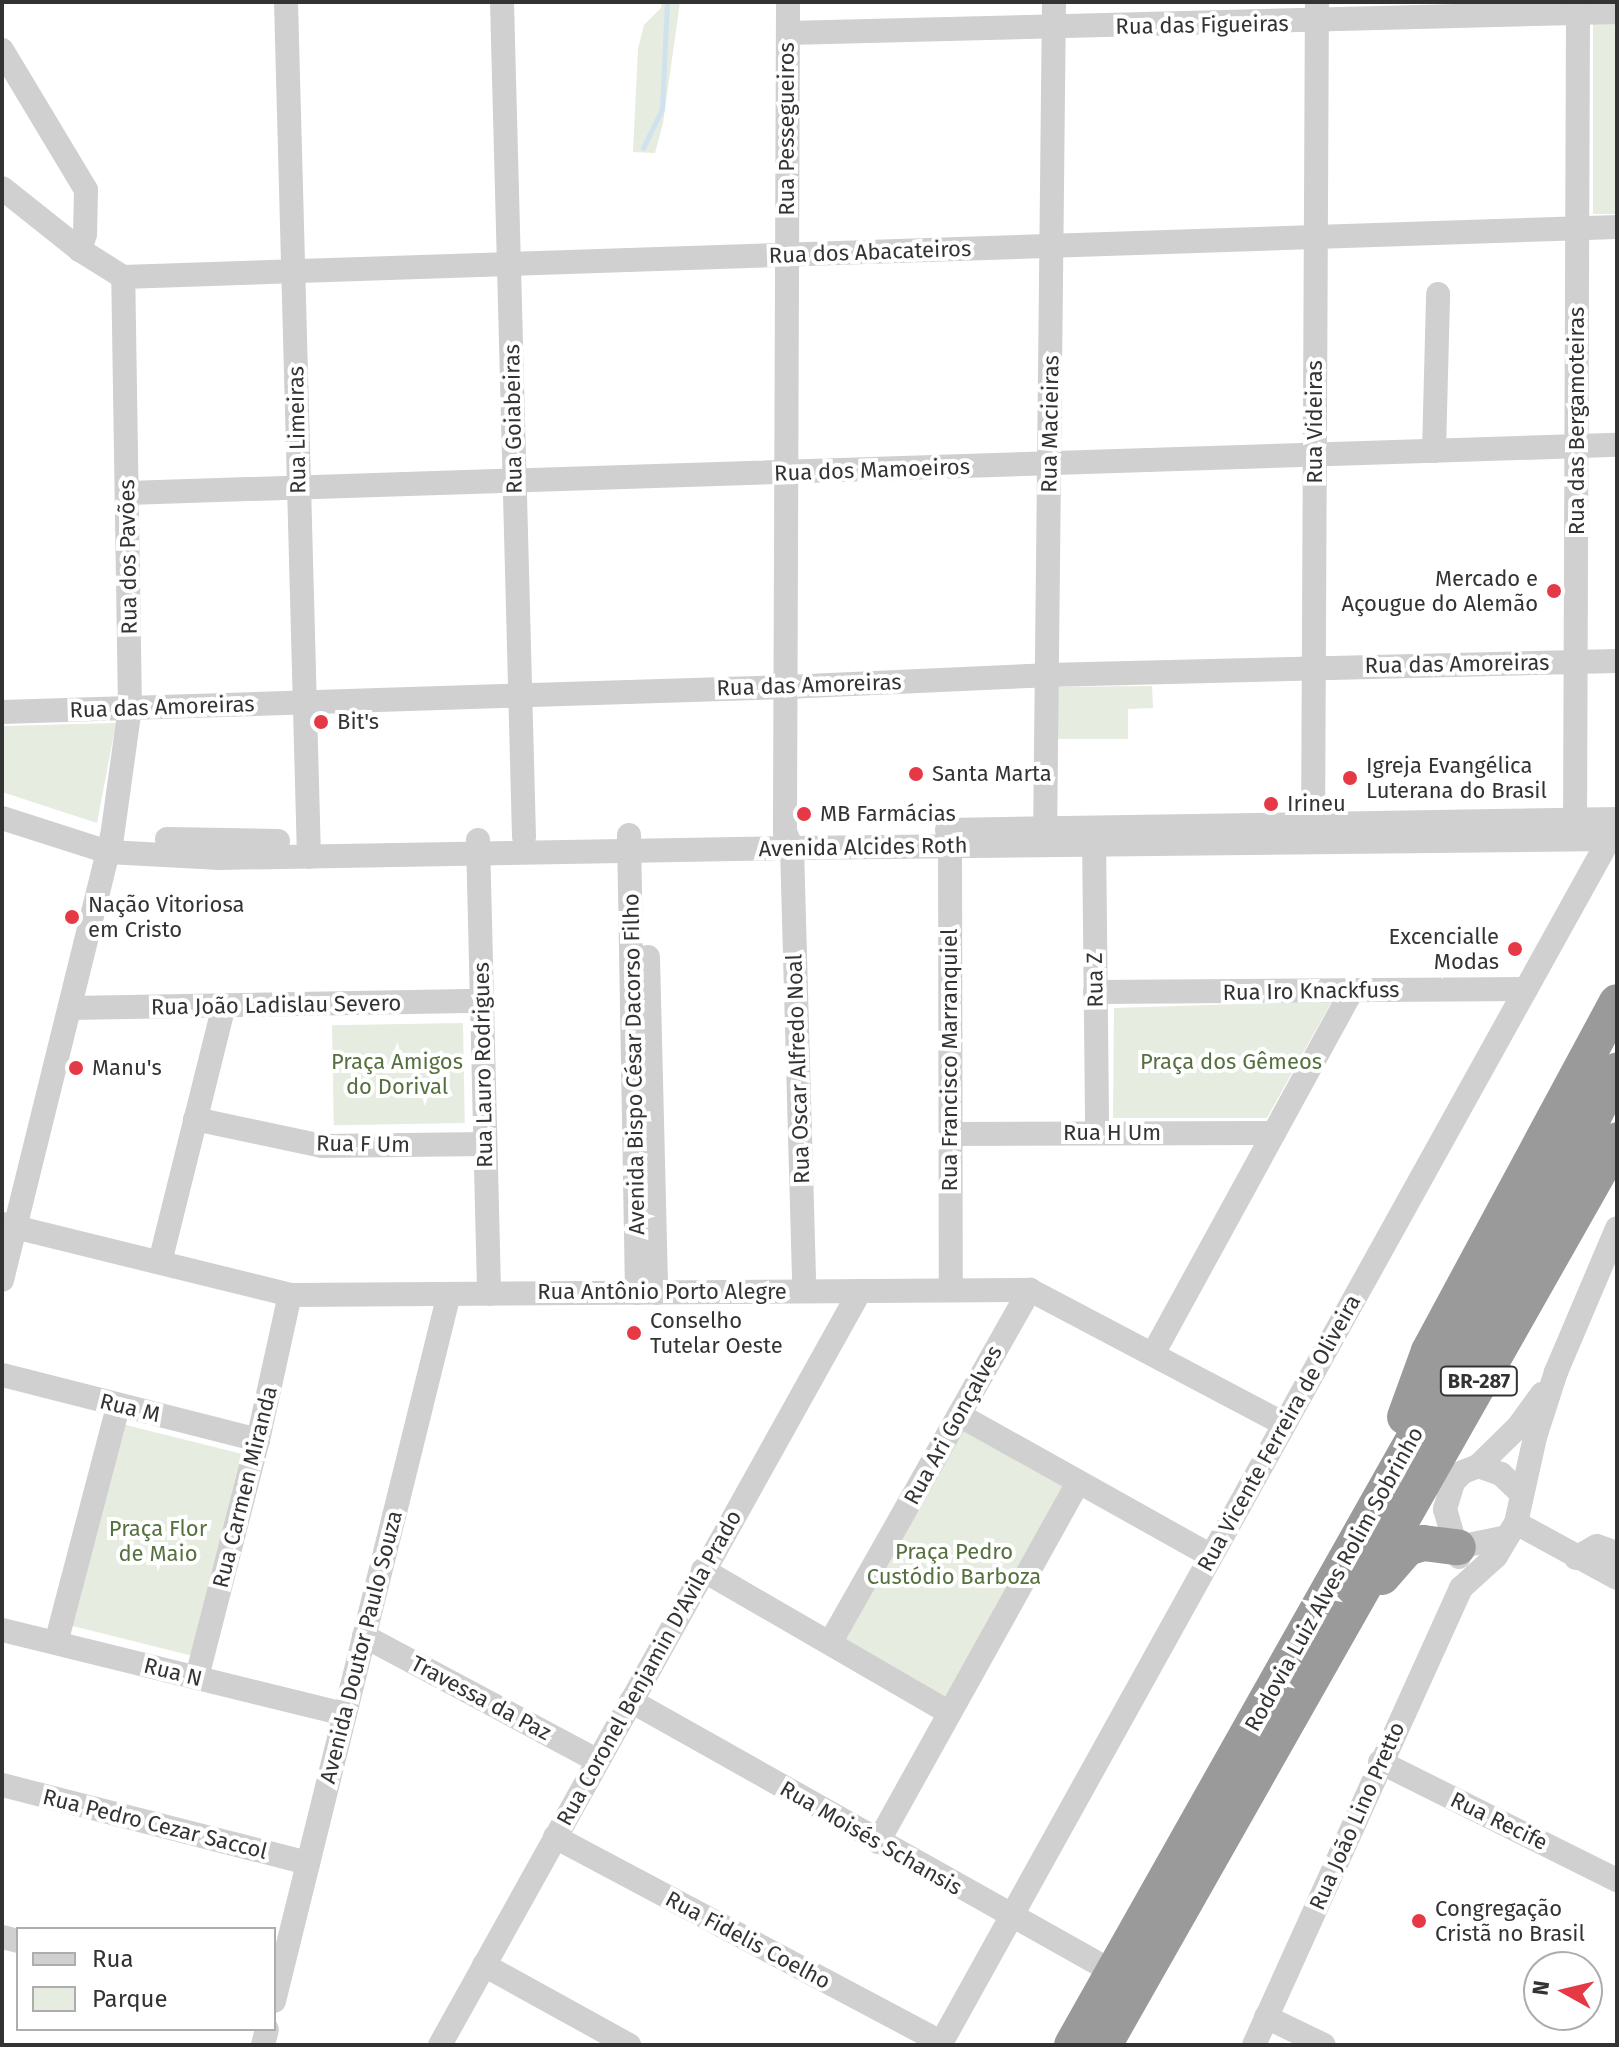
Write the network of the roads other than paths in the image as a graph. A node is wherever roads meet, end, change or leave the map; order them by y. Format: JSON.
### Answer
{"nodes":[{"id":1,"x":286,"y":2,"type":"edge"},
{"id":2,"x":502,"y":2,"type":"edge"},
{"id":3,"x":788,"y":2,"type":"edge"},
{"id":4,"x":1054,"y":2,"type":"edge"},
{"id":5,"x":1578,"y":8,"type":"edge"},
{"id":6,"x":1317,"y":12,"type":"edge"},
{"id":7,"x":1617,"y":12,"type":"edge"},
{"id":8,"x":1054,"y":29,"type":"junction"},
{"id":9,"x":788,"y":33,"type":"junction"},
{"id":10,"x":2,"y":50,"type":"edge"},
{"id":11,"x":2,"y":188,"type":"edge"},
{"id":12,"x":1617,"y":227,"type":"edge"},
{"id":13,"x":1577,"y":228,"type":"junction"},
{"id":14,"x":1316,"y":235,"type":"junction"},
{"id":15,"x":1051,"y":246,"type":"junction"},
{"id":16,"x":80,"y":250,"type":"junction"},
{"id":17,"x":787,"y":255,"type":"junction"},
{"id":18,"x":509,"y":264,"type":"junction"},
{"id":19,"x":293,"y":271,"type":"junction"},
{"id":20,"x":123,"y":277,"type":"junction"},
{"id":21,"x":1438,"y":294,"type":"dead end"},
{"id":22,"x":1617,"y":445,"type":"edge"},
{"id":23,"x":1576,"y":446,"type":"junction"},
{"id":24,"x":1434,"y":451,"type":"junction"},
{"id":25,"x":1315,"y":455,"type":"junction"},
{"id":26,"x":1049,"y":464,"type":"junction"},
{"id":27,"x":786,"y":472,"type":"junction"},
{"id":28,"x":514,"y":482,"type":"junction"},
{"id":29,"x":299,"y":489,"type":"junction"},
{"id":30,"x":127,"y":493,"type":"junction"},
{"id":31,"x":1617,"y":661,"type":"edge"},
{"id":32,"x":1576,"y":662,"type":"junction"},
{"id":33,"x":1314,"y":667,"type":"junction"},
{"id":34,"x":1047,"y":675,"type":"junction"},
{"id":35,"x":786,"y":687,"type":"junction"},
{"id":36,"x":520,"y":696,"type":"junction"},
{"id":37,"x":305,"y":702,"type":"junction"},
{"id":38,"x":130,"y":708,"type":"junction"},
{"id":39,"x":2,"y":712,"type":"edge"},
{"id":40,"x":2,"y":801,"type":"edge"},
{"id":41,"x":2,"y":818,"type":"edge"},
{"id":42,"x":1575,"y":829,"type":"junction"},
{"id":43,"x":1613,"y":830,"type":"edge"},
{"id":44,"x":1313,"y":833,"type":"junction"},
{"id":45,"x":1094,"y":836,"type":"junction"},
{"id":46,"x":524,"y":837,"type":"junction"},
{"id":47,"x":1045,"y":837,"type":"junction"},
{"id":48,"x":950,"y":838,"type":"junction"},
{"id":49,"x":788,"y":840,"type":"junction"},
{"id":50,"x":638,"y":842,"type":"junction"},
{"id":51,"x":110,"y":844,"type":"junction"},
{"id":52,"x":478,"y":845,"type":"junction"},
{"id":53,"x":309,"y":849,"type":"junction"},
{"id":54,"x":1526,"y":989,"type":"junction"},
{"id":55,"x":1352,"y":990,"type":"junction"},
{"id":56,"x":1095,"y":992,"type":"junction"},
{"id":57,"x":482,"y":1001,"type":"junction"},
{"id":58,"x":1617,"y":1002,"type":"edge"},
{"id":59,"x":224,"y":1006,"type":"junction"},
{"id":60,"x":70,"y":1008,"type":"junction"},
{"id":61,"x":1617,"y":1070,"type":"edge"},
{"id":62,"x":195,"y":1119,"type":"junction"},
{"id":63,"x":1097,"y":1133,"type":"junction"},
{"id":64,"x":1274,"y":1133,"type":"junction"},
{"id":65,"x":951,"y":1134,"type":"junction"},
{"id":66,"x":1617,"y":1140,"type":"edge"},
{"id":67,"x":485,"y":1144,"type":"junction"},
{"id":68,"x":8,"y":1226,"type":"edge"},
{"id":69,"x":1617,"y":1228,"type":"edge"},
{"id":70,"x":1610,"y":1261,"type":"edge"},
{"id":71,"x":160,"y":1262,"type":"junction"},
{"id":72,"x":2,"y":1280,"type":"edge"},
{"id":73,"x":951,"y":1290,"type":"junction"},
{"id":74,"x":1030,"y":1290,"type":"junction"},
{"id":75,"x":804,"y":1291,"type":"junction"},
{"id":76,"x":860,"y":1291,"type":"junction"},
{"id":77,"x":647,"y":1293,"type":"junction"},
{"id":78,"x":449,"y":1294,"type":"junction"},
{"id":79,"x":489,"y":1294,"type":"junction"},
{"id":80,"x":290,"y":1295,"type":"junction"},
{"id":81,"x":1153,"y":1354,"type":"junction"},
{"id":82,"x":1556,"y":1372,"type":"junction"},
{"id":83,"x":2,"y":1375,"type":"edge"},
{"id":84,"x":118,"y":1406,"type":"junction"},
{"id":85,"x":959,"y":1415,"type":"junction"},
{"id":86,"x":1284,"y":1424,"type":"junction"},
{"id":87,"x":258,"y":1440,"type":"junction"},
{"id":88,"x":1478,"y":1466,"type":"junction"},
{"id":89,"x":1391,"y":1477,"type":"junction"},
{"id":90,"x":1078,"y":1482,"type":"junction"},
{"id":91,"x":1521,"y":1493,"type":"junction"},
{"id":92,"x":1511,"y":1530,"type":"junction"},
{"id":93,"x":1458,"y":1547,"type":"junction"},
{"id":94,"x":1617,"y":1553,"type":"edge"},
{"id":95,"x":1211,"y":1556,"type":"junction"},
{"id":96,"x":1576,"y":1558,"type":"junction"},
{"id":97,"x":703,"y":1570,"type":"junction"},
{"id":98,"x":1617,"y":1578,"type":"edge"},
{"id":99,"x":1461,"y":1588,"type":"junction"},
{"id":100,"x":1341,"y":1623,"type":"junction"},
{"id":101,"x":2,"y":1630,"type":"edge"},
{"id":102,"x":364,"y":1636,"type":"junction"},
{"id":103,"x":56,"y":1643,"type":"junction"},
{"id":104,"x":830,"y":1643,"type":"junction"},
{"id":105,"x":197,"y":1677,"type":"junction"},
{"id":106,"x":631,"y":1701,"type":"junction"},
{"id":107,"x":950,"y":1713,"type":"junction"},
{"id":108,"x":345,"y":1714,"type":"junction"},
{"id":109,"x":598,"y":1761,"type":"junction"},
{"id":110,"x":1380,"y":1762,"type":"junction"},
{"id":111,"x":2,"y":1785,"type":"edge"},
{"id":112,"x":555,"y":1837,"type":"junction"},
{"id":113,"x":878,"y":1842,"type":"junction"},
{"id":114,"x":308,"y":1863,"type":"junction"},
{"id":115,"x":1617,"y":1880,"type":"edge"},
{"id":116,"x":1010,"y":1917,"type":"junction"},
{"id":117,"x":484,"y":1965,"type":"junction"},
{"id":118,"x":1113,"y":1972,"type":"junction"},
{"id":119,"x":276,"y":1993,"type":"edge"},
{"id":120,"x":1266,"y":2017,"type":"junction"},
{"id":121,"x":940,"y":2043,"type":"edge"},
{"id":122,"x":440,"y":2045,"type":"edge"},
{"id":123,"x":629,"y":2045,"type":"edge"},
{"id":124,"x":1072,"y":2045,"type":"edge"},
{"id":125,"x":1104,"y":2045,"type":"edge"},
{"id":126,"x":1254,"y":2045,"type":"edge"},
{"id":127,"x":1324,"y":2045,"type":"edge"}],
"edges":[{"from":1,"to":19,"type":"street","name":"Rua Limeiras"},
{"from":2,"to":18,"type":"street","name":"Rua Goiabeiras"},
{"from":3,"to":9,"type":"street","name":"Rua Pessegueiros"},
{"from":4,"to":8,"type":"street","name":"Rua Macieiras"},
{"from":5,"to":6,"type":"street","name":"Rua das Figueiras"},
{"from":5,"to":7,"type":"street","name":"Rua das Figueiras"},
{"from":5,"to":13,"type":"street","name":"Rua das Bergamoteiras"},
{"from":6,"to":8,"type":"street","name":"Rua das Figueiras"},
{"from":6,"to":14,"type":"street","name":"Rua Videiras"},
{"from":8,"to":9,"type":"street","name":"Rua das Figueiras"},
{"from":8,"to":15,"type":"street","name":"Rua Macieiras"},
{"from":9,"to":17,"type":"street","name":"Rua Pessegueiros"},
{"from":10,"to":16,"type":"street"},
{"from":11,"to":16,"type":"street"},
{"from":12,"to":13,"type":"street","name":"Rua dos Abacateiros"},
{"from":13,"to":14,"type":"street","name":"Rua dos Abacateiros"},
{"from":13,"to":23,"type":"street","name":"Rua das Bergamoteiras"},
{"from":14,"to":15,"type":"street","name":"Rua dos Abacateiros"},
{"from":14,"to":25,"type":"street","name":"Rua Videiras"},
{"from":15,"to":17,"type":"street","name":"Rua dos Abacateiros"},
{"from":15,"to":26,"type":"street","name":"Rua Macieiras"},
{"from":16,"to":20,"type":"street"},
{"from":17,"to":18,"type":"street","name":"Rua dos Abacateiros"},
{"from":17,"to":27,"type":"street","name":"Rua Pessegueiros"},
{"from":18,"to":19,"type":"street","name":"Rua dos Abacateiros"},
{"from":18,"to":28,"type":"street","name":"Rua Goiabeiras"},
{"from":19,"to":20,"type":"street","name":"Rua dos Abacateiros"},
{"from":19,"to":29,"type":"street","name":"Rua Limeiras"},
{"from":20,"to":30,"type":"street","name":"Rua dos Pavões"},
{"from":21,"to":24,"type":"street"},
{"from":22,"to":23,"type":"street","name":"Rua dos Mamoeiros"},
{"from":23,"to":24,"type":"street","name":"Rua dos Mamoeiros"},
{"from":23,"to":32,"type":"street","name":"Rua das Bergamoteiras"},
{"from":24,"to":25,"type":"street","name":"Rua dos Mamoeiros"},
{"from":25,"to":26,"type":"street","name":"Rua dos Mamoeiros"},
{"from":25,"to":33,"type":"street","name":"Rua Videiras"},
{"from":26,"to":27,"type":"street","name":"Rua dos Mamoeiros"},
{"from":26,"to":34,"type":"street","name":"Rua Macieiras"},
{"from":27,"to":28,"type":"street","name":"Rua dos Mamoeiros"},
{"from":27,"to":35,"type":"street","name":"Rua Pessegueiros"},
{"from":28,"to":29,"type":"street","name":"Rua dos Mamoeiros"},
{"from":28,"to":36,"type":"street","name":"Rua Goiabeiras"},
{"from":29,"to":30,"type":"street","name":"Rua dos Mamoeiros"},
{"from":29,"to":37,"type":"street","name":"Rua Limeiras"},
{"from":30,"to":38,"type":"street","name":"Rua dos Pavões"},
{"from":31,"to":32,"type":"street","name":"Rua das Amoreiras"},
{"from":32,"to":33,"type":"street","name":"Rua das Amoreiras"},
{"from":32,"to":42,"type":"street","name":"Rua das Bergamoteiras"},
{"from":33,"to":34,"type":"street","name":"Rua das Amoreiras"},
{"from":33,"to":44,"type":"street","name":"Rua Videiras"},
{"from":34,"to":35,"type":"street","name":"Rua das Amoreiras"},
{"from":34,"to":47,"type":"street","name":"Rua Macieiras"},
{"from":35,"to":36,"type":"street","name":"Rua das Amoreiras"},
{"from":35,"to":49,"type":"street","name":"Rua Pessegueiros"},
{"from":36,"to":37,"type":"street","name":"Rua das Amoreiras"},
{"from":36,"to":46,"type":"street","name":"Rua Goiabeiras"},
{"from":37,"to":38,"type":"street","name":"Rua das Amoreiras"},
{"from":37,"to":53,"type":"street","name":"Rua Limeiras"},
{"from":38,"to":39,"type":"street","name":"Rua das Amoreiras"},
{"from":38,"to":51,"type":"street","name":"Rua dos Pavões"},
{"from":40,"to":51,"type":"street"},
{"from":41,"to":51,"type":"street"},
{"from":42,"to":43,"type":"street","name":"Avenida Alcides Roth"},
{"from":42,"to":44,"type":"street","name":"Avenida Alcides Roth"},
{"from":43,"to":54,"type":"street","name":"Rua Vicente Ferreira de Oliveira"},
{"from":44,"to":45,"type":"street","name":"Avenida Alcides Roth"},
{"from":45,"to":47,"type":"street","name":"Avenida Alcides Roth"},
{"from":45,"to":56,"type":"street","name":"Rua Z"},
{"from":46,"to":50,"type":"street","name":"Avenida Alcides Roth"},
{"from":46,"to":52,"type":"street","name":"Avenida Alcides Roth"},
{"from":47,"to":48,"type":"street","name":"Avenida Alcides Roth"},
{"from":48,"to":49,"type":"street","name":"Avenida Alcides Roth"},
{"from":48,"to":65,"type":"street","name":"Rua Francisco Marranquiel"},
{"from":49,"to":50,"type":"street","name":"Avenida Alcides Roth"},
{"from":49,"to":75,"type":"street","name":"Rua Oscar Alfredo Noal"},
{"from":50,"to":52,"type":"street","name":"Avenida Alcides Roth"},
{"from":50,"to":77,"type":"street","name":"Avenida Bispo César Dacorso Filho"},
{"from":51,"to":53,"type":"street","name":"Avenida Alcides Roth"},
{"from":51,"to":60,"type":"street","name":"Rua dos Pavões"},
{"from":52,"to":53,"type":"street","name":"Avenida Alcides Roth"},
{"from":52,"to":57,"type":"street","name":"Rua Lauro Rodrigues"},
{"from":54,"to":55,"type":"street","name":"Rua Iro Knackfuss"},
{"from":54,"to":86,"type":"street","name":"Rua Vicente Ferreira de Oliveira"},
{"from":55,"to":56,"type":"street","name":"Rua Iro Knackfuss"},
{"from":55,"to":64,"type":"street"},
{"from":56,"to":63,"type":"street","name":"Rua Z"},
{"from":57,"to":59,"type":"street","name":"Rua João Ladislau Severo"},
{"from":57,"to":67,"type":"street","name":"Rua Lauro Rodrigues"},
{"from":58,"to":89,"type":"highway","number":"BR-287"},
{"from":59,"to":60,"type":"street","name":"Rua João Ladislau Severo"},
{"from":59,"to":62,"type":"street"},
{"from":60,"to":68,"type":"street","name":"Rua dos Pavões"},
{"from":61,"to":89,"type":"highway","name":"Rodovia Luiz Alves Rolim Sobrinho","number":"BR-287"},
{"from":62,"to":67,"type":"street","name":"Rua F Um"},
{"from":62,"to":71,"type":"street"},
{"from":63,"to":64,"type":"street","name":"Rua H Um"},
{"from":63,"to":65,"type":"street","name":"Rua H Um"},
{"from":64,"to":81,"type":"street"},
{"from":65,"to":73,"type":"street","name":"Rua Francisco Marranquiel"},
{"from":66,"to":100,"type":"highway","name":"Rodovia Luiz Alves Rolim Sobrinho","number":"BR-287"},
{"from":67,"to":79,"type":"street","name":"Rua Lauro Rodrigues"},
{"from":68,"to":71,"type":"street","name":"Rua Antônio Porto Alegre"},
{"from":68,"to":72,"type":"street","name":"Rua dos Pavões"},
{"from":69,"to":70,"type":"street","name":"Rua João Lino Pretto"},
{"from":70,"to":82,"type":"street","name":"Rua João Lino Pretto"},
{"from":71,"to":80,"type":"street","name":"Rua Antônio Porto Alegre"},
{"from":73,"to":74,"type":"street","name":"Rua Antônio Porto Alegre"},
{"from":73,"to":76,"type":"street","name":"Rua Antônio Porto Alegre"},
{"from":74,"to":81,"type":"street","name":"Rua Antônio Porto Alegre"},
{"from":74,"to":85,"type":"street","name":"Rua Ari Gonçalves"},
{"from":75,"to":76,"type":"street","name":"Rua Antônio Porto Alegre"},
{"from":75,"to":77,"type":"street","name":"Rua Antônio Porto Alegre"},
{"from":76,"to":97,"type":"street","name":"Rua Coronel Benjamin D'Avila Prado"},
{"from":77,"to":79,"type":"street","name":"Rua Antônio Porto Alegre"},
{"from":78,"to":79,"type":"street","name":"Rua Antônio Porto Alegre"},
{"from":78,"to":80,"type":"street","name":"Rua Antônio Porto Alegre"},
{"from":78,"to":102,"type":"street","name":"Avenida Doutor Paulo Souza"},
{"from":80,"to":87,"type":"street","name":"Rua Carmen Miranda"},
{"from":81,"to":86,"type":"street","name":"Rua Antônio Porto Alegre"},
{"from":82,"to":88,"type":"street","name":"Rua João Lino Pretto"},
{"from":82,"to":91,"type":"street","name":"Rua João Lino Pretto"},
{"from":83,"to":84,"type":"street","name":"Rua M"},
{"from":84,"to":87,"type":"street","name":"Rua M"},
{"from":84,"to":103,"type":"street"},
{"from":85,"to":90,"type":"street"},
{"from":85,"to":104,"type":"street","name":"Rua Ari Gonçalves"},
{"from":86,"to":95,"type":"street","name":"Rua Vicente Ferreira de Oliveira"},
{"from":87,"to":105,"type":"street","name":"Rua Carmen Miranda"},
{"from":88,"to":91,"type":"street"},
{"from":88,"to":93,"type":"street"},
{"from":89,"to":118,"type":"highway","name":"Rodovia Luiz Alves Rolim Sobrinho","number":"BR-287"},
{"from":90,"to":95,"type":"street"},
{"from":90,"to":107,"type":"street"},
{"from":91,"to":92,"type":"street","name":"Rua João Lino Pretto"},
{"from":92,"to":93,"type":"street"},
{"from":92,"to":96,"type":"street"},
{"from":92,"to":99,"type":"street","name":"Rua João Lino Pretto"},
{"from":93,"to":99,"type":"street","name":"Rua João Lino Pretto"},
{"from":93,"to":100,"type":"highway"},
{"from":94,"to":96,"type":"street"},
{"from":95,"to":116,"type":"street","name":"Rua Vicente Ferreira de Oliveira"},
{"from":96,"to":98,"type":"street"},
{"from":97,"to":104,"type":"street"},
{"from":97,"to":106,"type":"street","name":"Rua Coronel Benjamin D'Avila Prado"},
{"from":99,"to":110,"type":"street","name":"Rua João Lino Pretto"},
{"from":100,"to":125,"type":"highway","name":"Rodovia Luiz Alves Rolim Sobrinho","number":"BR-287"},
{"from":101,"to":103,"type":"street","name":"Rua N"},
{"from":102,"to":108,"type":"street","name":"Avenida Doutor Paulo Souza"},
{"from":102,"to":109,"type":"street","name":"Travessa da Paz"},
{"from":103,"to":105,"type":"street","name":"Rua N"},
{"from":104,"to":107,"type":"street"},
{"from":105,"to":108,"type":"street","name":"Rua N"},
{"from":106,"to":109,"type":"street","name":"Rua Coronel Benjamin D'Avila Prado"},
{"from":106,"to":113,"type":"street","name":"Rua Moisés Schansis"},
{"from":107,"to":113,"type":"street"},
{"from":108,"to":114,"type":"street","name":"Avenida Doutor Paulo Souza"},
{"from":109,"to":112,"type":"street","name":"Rua Coronel Benjamin D'Avila Prado"},
{"from":110,"to":115,"type":"street","name":"Rua Recife"},
{"from":110,"to":120,"type":"street","name":"Rua João Lino Pretto"},
{"from":111,"to":114,"type":"street","name":"Rua Pedro Cezar Saccol"},
{"from":112,"to":117,"type":"street","name":"Rua Coronel Benjamin D'Avila Prado"},
{"from":112,"to":121,"type":"street","name":"Rua Fidelis Coelho"},
{"from":113,"to":116,"type":"street","name":"Rua Moisés Schansis"},
{"from":114,"to":119,"type":"street","name":"Avenida Doutor Paulo Souza"},
{"from":116,"to":118,"type":"street","name":"Rua Moisés Schansis"},
{"from":116,"to":121,"type":"street","name":"Rua Vicente Ferreira de Oliveira"},
{"from":117,"to":122,"type":"street","name":"Rua Coronel Benjamin D'Avila Prado"},
{"from":117,"to":123,"type":"street"},
{"from":118,"to":124,"type":"highway","name":"Rodovia Luiz Alves Rolim Sobrinho","number":"BR-287"},
{"from":120,"to":126,"type":"street","name":"Rua João Lino Pretto"},
{"from":120,"to":127,"type":"street"}]}
